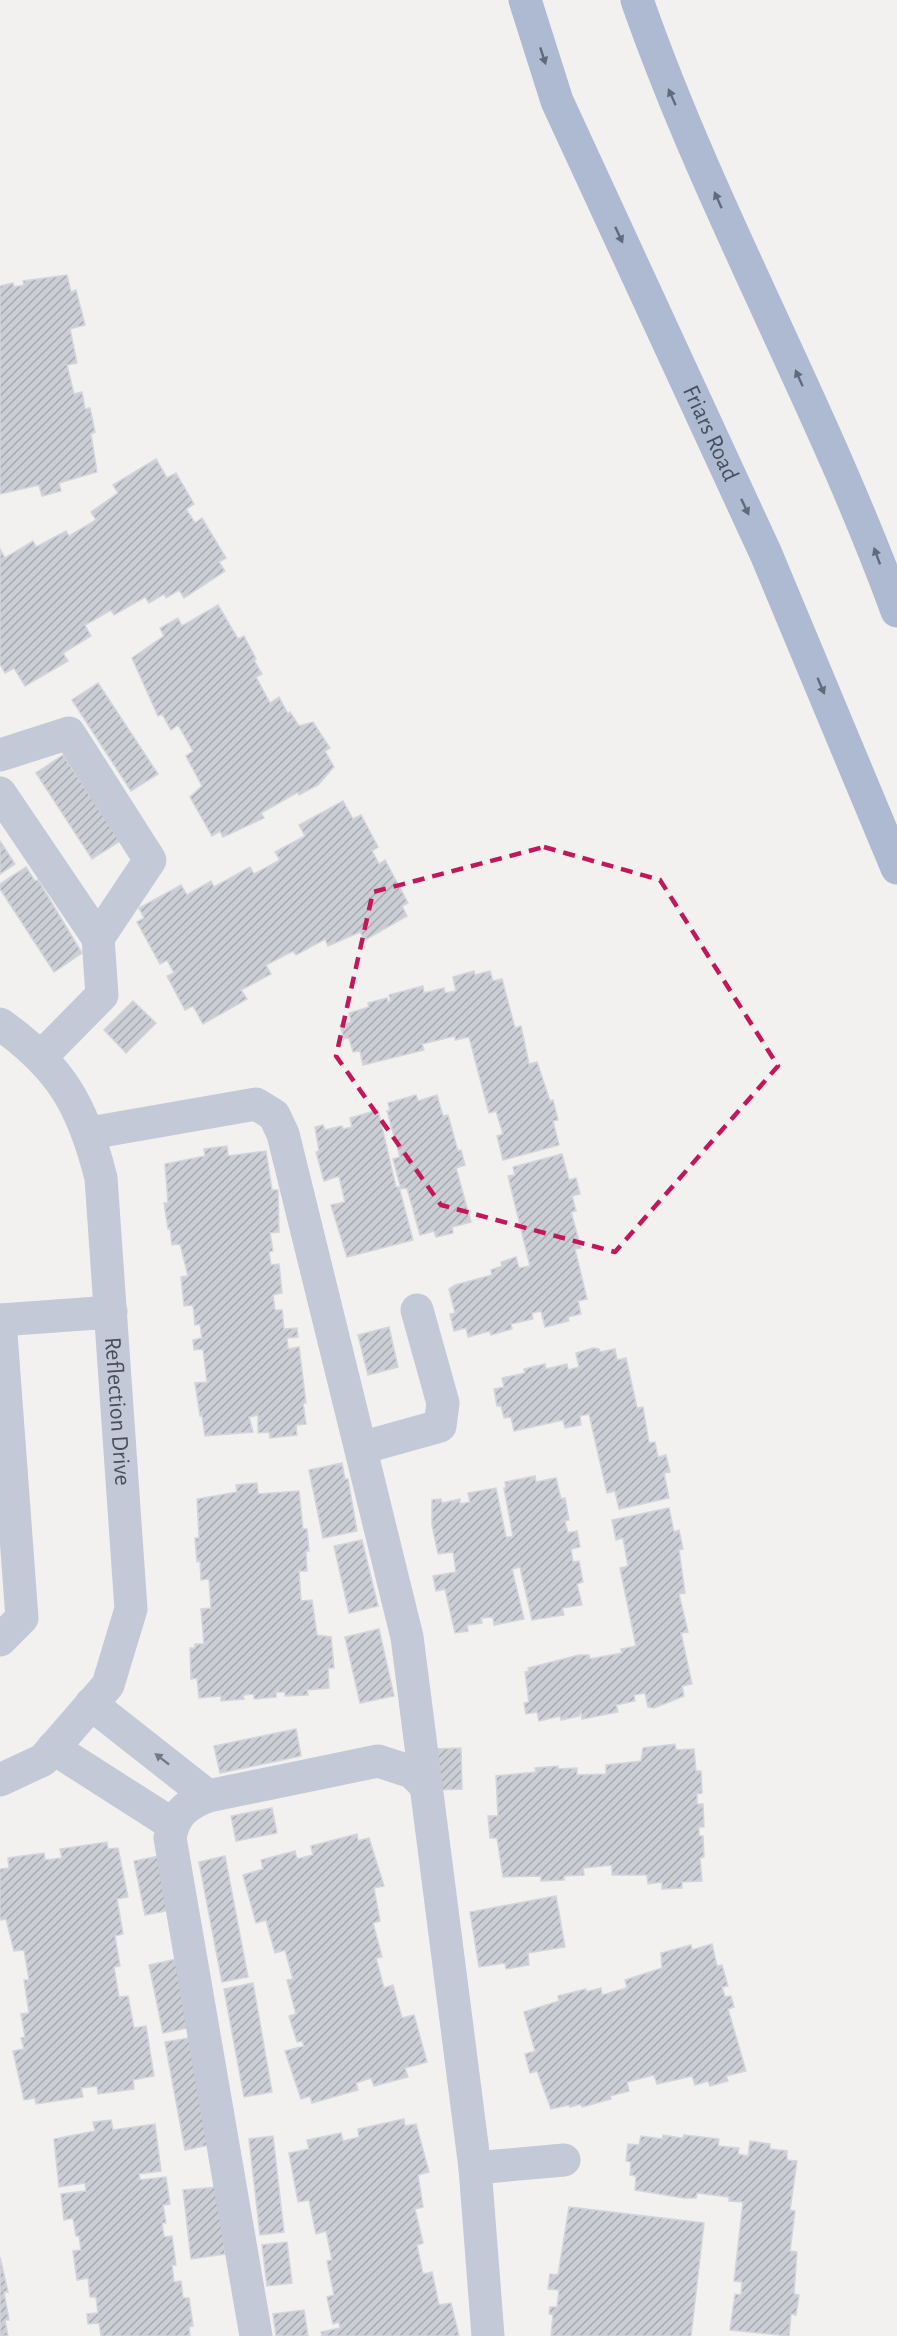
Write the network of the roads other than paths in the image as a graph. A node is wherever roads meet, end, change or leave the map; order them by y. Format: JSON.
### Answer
{"nodes":[{"id":1,"x":525,"y":0,"type":"edge"},
{"id":2,"x":637,"y":0,"type":"edge"},
{"id":3,"x":897,"y":611,"type":"edge"},
{"id":4,"x":0,"y":755,"type":"edge"},
{"id":5,"x":0,"y":793,"type":"edge"},
{"id":6,"x":897,"y":868,"type":"edge"},
{"id":7,"x":98,"y":938,"type":"junction"},
{"id":8,"x":0,"y":1024,"type":"edge"},
{"id":9,"x":41,"y":1058,"type":"junction"},
{"id":10,"x":90,"y":1133,"type":"junction"},
{"id":11,"x":417,"y":1310,"type":"dead end"},
{"id":12,"x":111,"y":1312,"type":"junction"},
{"id":13,"x":0,"y":1320,"type":"edge"},
{"id":14,"x":361,"y":1448,"type":"junction"},
{"id":15,"x":8,"y":1540,"type":"edge"},
{"id":16,"x":0,"y":1640,"type":"edge"},
{"id":17,"x":92,"y":1704,"type":"junction"},
{"id":18,"x":54,"y":1748,"type":"junction"},
{"id":19,"x":0,"y":1780,"type":"edge"},
{"id":20,"x":427,"y":1787,"type":"junction"},
{"id":21,"x":208,"y":1796,"type":"junction"},
{"id":22,"x":172,"y":1824,"type":"junction"},
{"id":23,"x":564,"y":2160,"type":"dead end"},
{"id":24,"x":475,"y":2168,"type":"junction"},
{"id":25,"x":256,"y":2336,"type":"edge"},
{"id":26,"x":488,"y":2336,"type":"edge"}],
"edges":[{"from":1,"to":6,"type":"main road","name":"Friars Road","one_way":true},
{"from":3,"to":2,"type":"main road","one_way":true},
{"from":4,"to":7,"type":"street"},
{"from":5,"to":7,"type":"street"},
{"from":7,"to":9,"type":"street"},
{"from":8,"to":9,"type":"street","name":"Reflection Drive"},
{"from":9,"to":10,"type":"street","name":"Reflection Drive"},
{"from":10,"to":12,"type":"street","name":"Reflection Drive"},
{"from":10,"to":14,"type":"street"},
{"from":11,"to":14,"type":"street"},
{"from":12,"to":13,"type":"street"},
{"from":12,"to":17,"type":"street","name":"Reflection Drive"},
{"from":13,"to":15,"type":"street"},
{"from":14,"to":20,"type":"street"},
{"from":15,"to":16,"type":"street"},
{"from":17,"to":18,"type":"street","name":"Reflection Drive"},
{"from":21,"to":17,"type":"street","one_way":true},
{"from":18,"to":19,"type":"street","name":"Reflection Drive"},
{"from":18,"to":22,"type":"street"},
{"from":20,"to":21,"type":"street"},
{"from":20,"to":24,"type":"street"},
{"from":21,"to":22,"type":"street"},
{"from":22,"to":25,"type":"street"},
{"from":23,"to":24,"type":"street"},
{"from":24,"to":26,"type":"street"}]}
